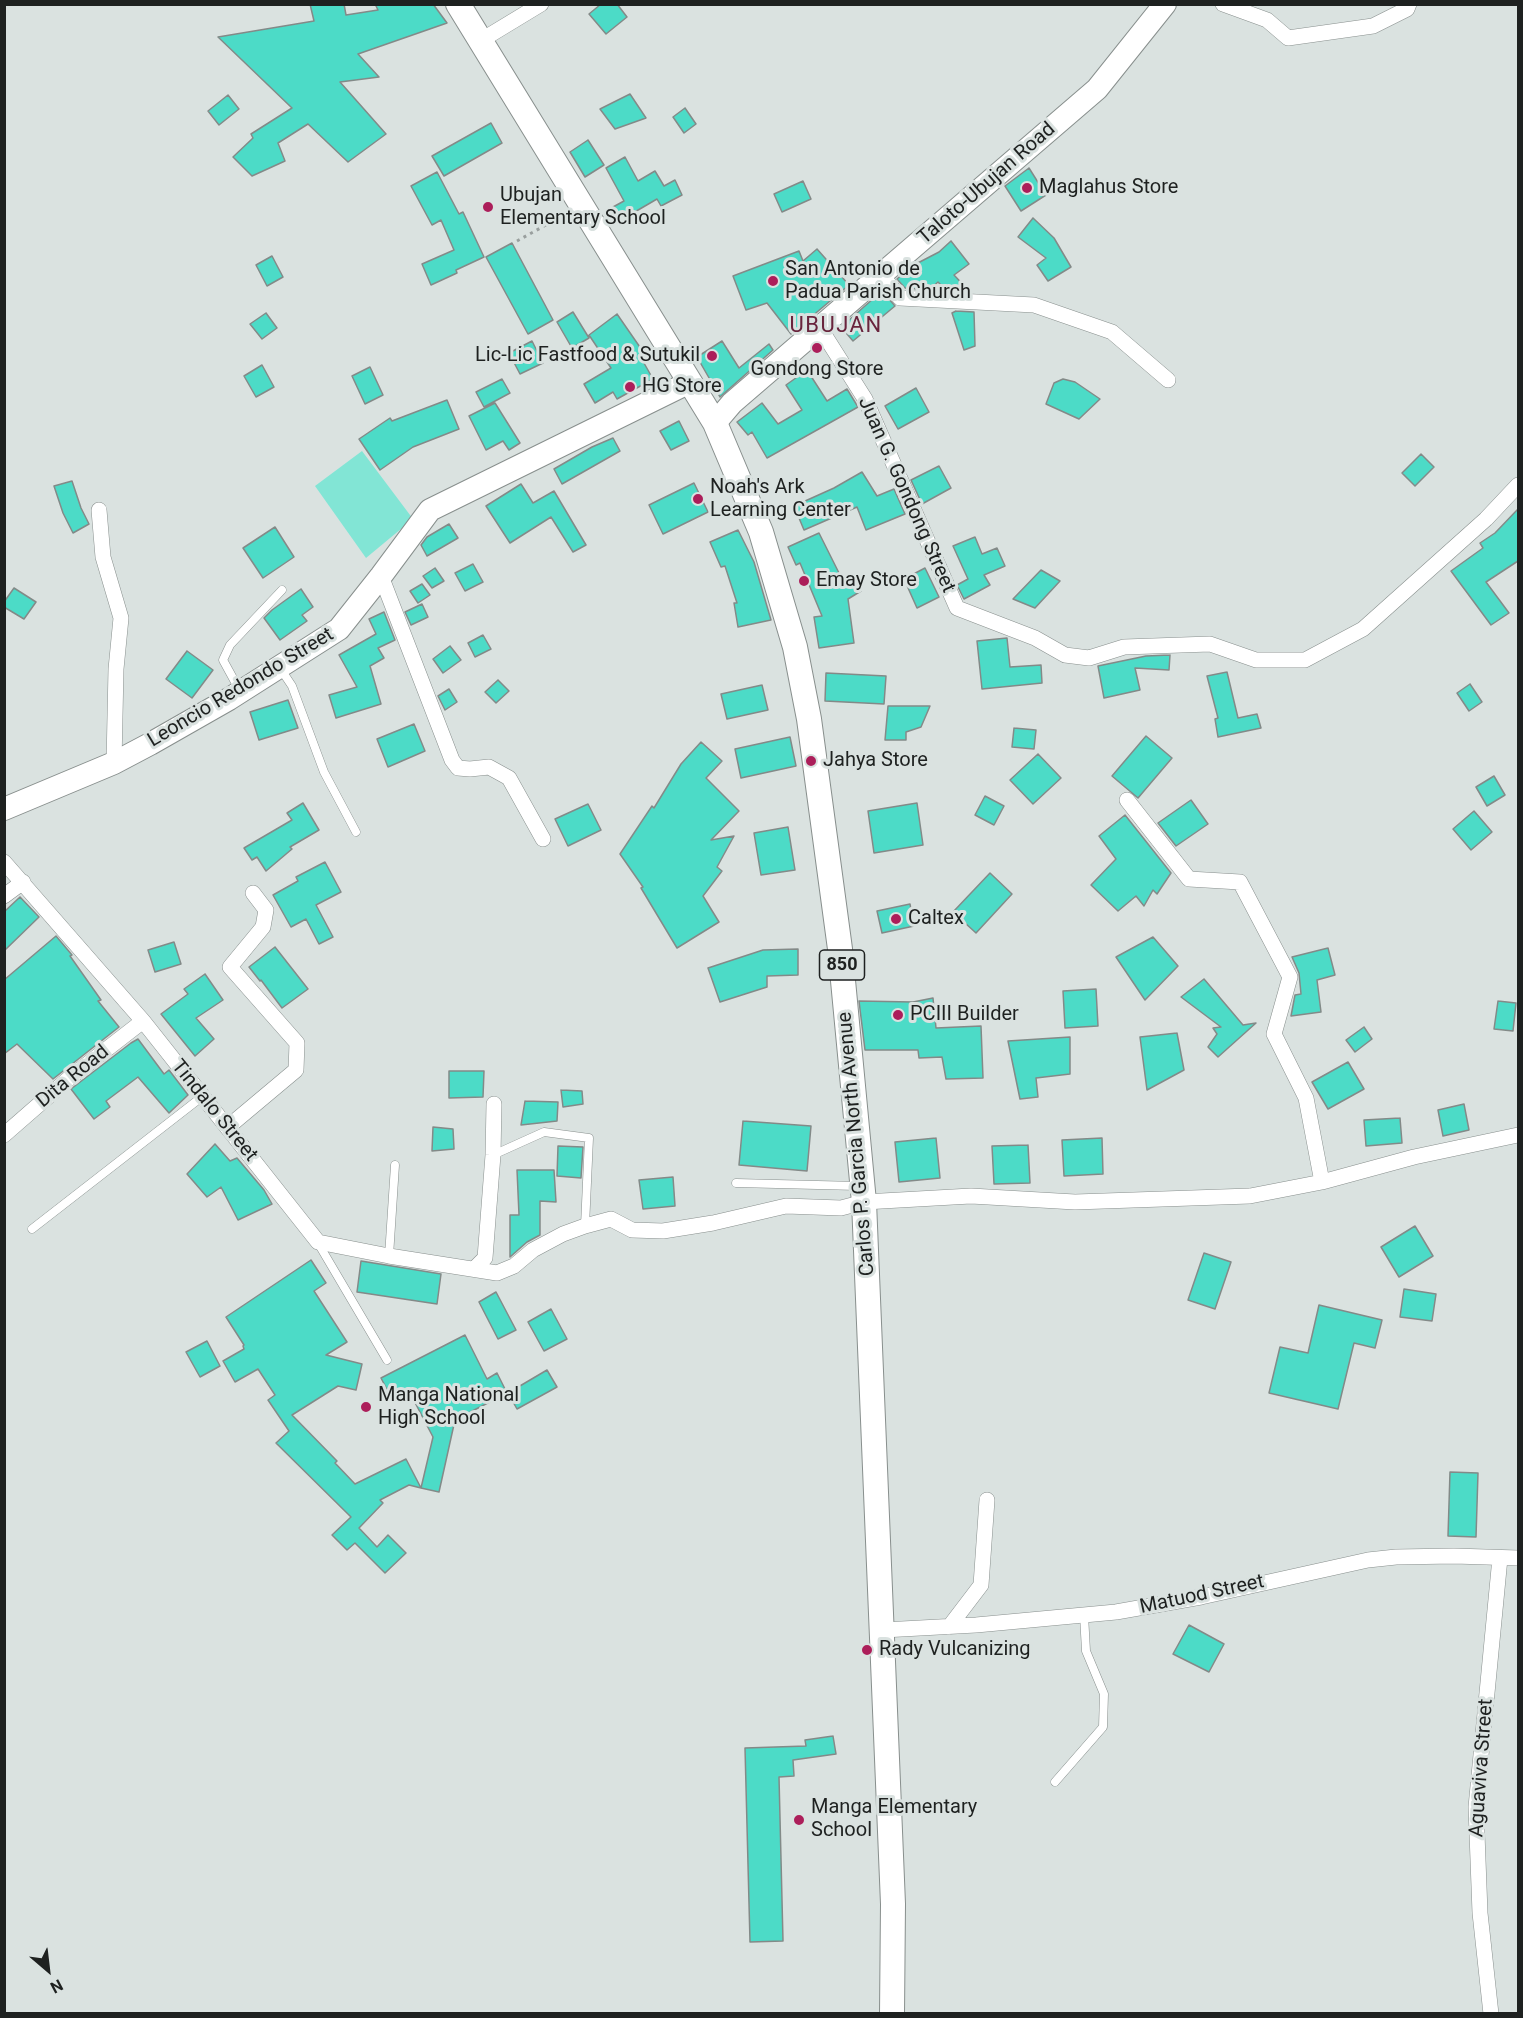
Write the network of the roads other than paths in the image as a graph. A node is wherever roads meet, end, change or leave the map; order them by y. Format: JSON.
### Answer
{"nodes":[{"id":1,"x":458,"y":4,"type":"edge"},
{"id":2,"x":541,"y":4,"type":"edge"},
{"id":3,"x":1166,"y":4,"type":"edge"},
{"id":4,"x":1223,"y":4,"type":"edge"},
{"id":5,"x":1409,"y":4,"type":"edge"},
{"id":6,"x":480,"y":41,"type":"junction"},
{"id":7,"x":881,"y":274,"type":"junction"},
{"id":8,"x":820,"y":328,"type":"junction"},
{"id":9,"x":1168,"y":380,"type":"dead end"},
{"id":10,"x":690,"y":382,"type":"junction"},
{"id":11,"x":715,"y":423,"type":"junction"},
{"id":12,"x":1518,"y":485,"type":"edge"},
{"id":13,"x":99,"y":510,"type":"dead end"},
{"id":14,"x":381,"y":576,"type":"junction"},
{"id":15,"x":282,"y":590,"type":"dead end"},
{"id":16,"x":279,"y":667,"type":"junction"},
{"id":17,"x":241,"y":691,"type":"junction"},
{"id":18,"x":114,"y":763,"type":"junction"},
{"id":19,"x":1127,"y":800,"type":"dead end"},
{"id":20,"x":4,"y":809,"type":"edge"},
{"id":21,"x":356,"y":832,"type":"dead end"},
{"id":22,"x":543,"y":839,"type":"dead end"},
{"id":23,"x":4,"y":862,"type":"edge"},
{"id":24,"x":23,"y":882,"type":"junction"},
{"id":25,"x":253,"y":893,"type":"dead end"},
{"id":26,"x":4,"y":897,"type":"edge"},
{"id":27,"x":142,"y":1021,"type":"junction"},
{"id":28,"x":203,"y":1096,"type":"junction"},
{"id":29,"x":494,"y":1104,"type":"dead end"},
{"id":30,"x":228,"y":1127,"type":"junction"},
{"id":31,"x":4,"y":1135,"type":"edge"},
{"id":32,"x":1518,"y":1135,"type":"edge"},
{"id":33,"x":493,"y":1155,"type":"junction"},
{"id":34,"x":395,"y":1165,"type":"dead end"},
{"id":35,"x":1322,"y":1182,"type":"junction"},
{"id":36,"x":736,"y":1183,"type":"dead end"},
{"id":37,"x":864,"y":1194,"type":"junction"},
{"id":38,"x":585,"y":1226,"type":"junction"},
{"id":39,"x":32,"y":1228,"type":"dead end"},
{"id":40,"x":318,"y":1242,"type":"junction"},
{"id":41,"x":389,"y":1256,"type":"junction"},
{"id":42,"x":474,"y":1269,"type":"junction"},
{"id":43,"x":387,"y":1360,"type":"dead end"},
{"id":44,"x":987,"y":1500,"type":"dead end"},
{"id":45,"x":1500,"y":1558,"type":"junction"},
{"id":46,"x":1518,"y":1558,"type":"edge"},
{"id":47,"x":1084,"y":1615,"type":"junction"},
{"id":48,"x":949,"y":1627,"type":"junction"},
{"id":49,"x":883,"y":1630,"type":"junction"},
{"id":50,"x":1055,"y":1782,"type":"dead end"},
{"id":51,"x":892,"y":2013,"type":"edge"},
{"id":52,"x":1491,"y":2013,"type":"edge"}],
"edges":[{"from":1,"to":6,"type":"main road","name":"Carlos P. Garcia North Avenue","number":"850"},
{"from":2,"to":6,"type":"street"},
{"from":3,"to":7,"type":"street","name":"Taloto-Ubujan Road"},
{"from":4,"to":5,"type":"street"},
{"from":6,"to":10,"type":"main road","name":"Carlos P. Garcia North Avenue","number":"850"},
{"from":7,"to":8,"type":"street","name":"Taloto-Ubujan Road"},
{"from":7,"to":9,"type":"street"},
{"from":8,"to":11,"type":"street","name":"Taloto-Ubujan Road"},
{"from":8,"to":12,"type":"street","name":"Juan G. Gondong Street"},
{"from":10,"to":11,"type":"main road","name":"Carlos P. Garcia North Avenue","number":"850"},
{"from":10,"to":14,"type":"street","name":"Leoncio Redondo Street"},
{"from":11,"to":37,"type":"main road","name":"Carlos P. Garcia North Avenue","number":"850"},
{"from":13,"to":18,"type":"street"},
{"from":14,"to":16,"type":"street","name":"Leoncio Redondo Street"},
{"from":14,"to":22,"type":"street"},
{"from":15,"to":17,"type":"lane"},
{"from":16,"to":17,"type":"street","name":"Leoncio Redondo Street"},
{"from":16,"to":21,"type":"lane"},
{"from":17,"to":18,"type":"street","name":"Leoncio Redondo Street"},
{"from":18,"to":20,"type":"street","name":"Leoncio Redondo Street"},
{"from":19,"to":35,"type":"street"},
{"from":23,"to":24,"type":"street","name":"Tindalo Street"},
{"from":24,"to":26,"type":"street"},
{"from":24,"to":27,"type":"street","name":"Tindalo Street"},
{"from":25,"to":30,"type":"street"},
{"from":27,"to":28,"type":"street","name":"Tindalo Street"},
{"from":27,"to":31,"type":"street","name":"Dita Road"},
{"from":28,"to":30,"type":"street","name":"Tindalo Street"},
{"from":28,"to":39,"type":"lane"},
{"from":29,"to":33,"type":"street"},
{"from":30,"to":40,"type":"street","name":"Tindalo Street"},
{"from":32,"to":35,"type":"street"},
{"from":33,"to":38,"type":"lane"},
{"from":33,"to":42,"type":"street"},
{"from":34,"to":41,"type":"lane"},
{"from":35,"to":37,"type":"street"},
{"from":36,"to":37,"type":"lane"},
{"from":37,"to":38,"type":"street"},
{"from":37,"to":49,"type":"main road","name":"Carlos P. Garcia North Avenue","number":"850"},
{"from":38,"to":42,"type":"street"},
{"from":40,"to":41,"type":"street"},
{"from":40,"to":43,"type":"lane"},
{"from":41,"to":42,"type":"street"},
{"from":44,"to":48,"type":"street"},
{"from":45,"to":46,"type":"street","name":"Matuod Street"},
{"from":45,"to":47,"type":"street","name":"Matuod Street"},
{"from":45,"to":52,"type":"street","name":"Aguaviva Street"},
{"from":47,"to":48,"type":"street","name":"Matuod Street"},
{"from":47,"to":50,"type":"lane"},
{"from":48,"to":49,"type":"street","name":"Matuod Street"},
{"from":49,"to":51,"type":"main road","name":"Carlos P. Garcia North Avenue","number":"850"}]}
